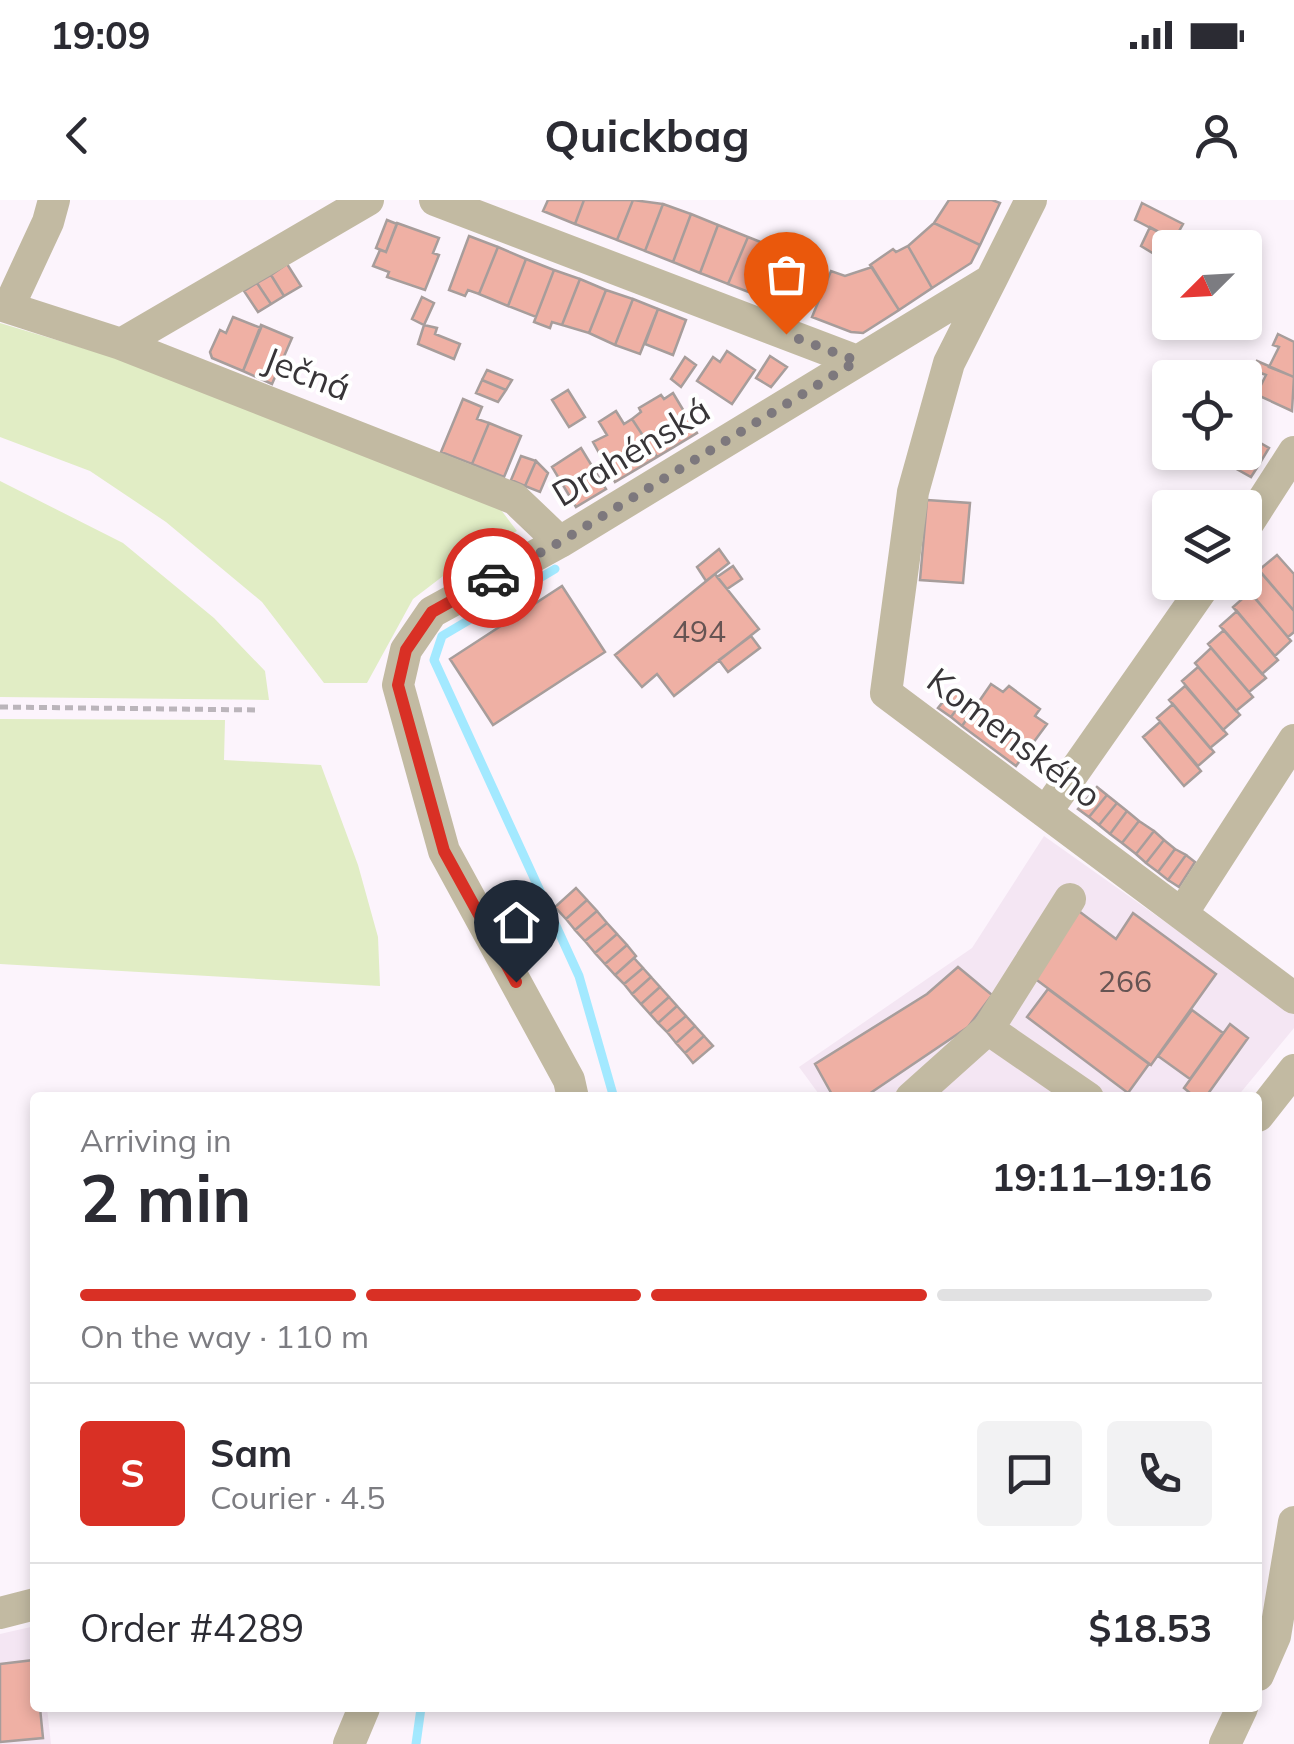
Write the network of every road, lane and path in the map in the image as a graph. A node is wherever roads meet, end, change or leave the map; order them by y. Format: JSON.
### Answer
{"nodes":[{"id":1,"x":54,"y":200,"type":"edge"},
{"id":2,"x":368,"y":200,"type":"edge"},
{"id":3,"x":435,"y":200,"type":"edge"},
{"id":4,"x":1032,"y":200,"type":"edge"},
{"id":5,"x":991,"y":280,"type":"junction"},
{"id":6,"x":5,"y":305,"type":"edge"},
{"id":7,"x":121,"y":344,"type":"junction"},
{"id":8,"x":857,"y":361,"type":"junction"},
{"id":9,"x":1294,"y":452,"type":"edge"},
{"id":10,"x":1262,"y":504,"type":"edge"},
{"id":11,"x":560,"y":542,"type":"junction"},
{"id":12,"x":1194,"y":600,"type":"edge"},
{"id":13,"x":0,"y":707,"type":"edge"},
{"id":14,"x":258,"y":710,"type":"dead end"},
{"id":15,"x":1294,"y":740,"type":"edge"},
{"id":16,"x":1046,"y":812,"type":"junction"},
{"id":17,"x":1070,"y":899,"type":"dead end"},
{"id":18,"x":1183,"y":912,"type":"junction"},
{"id":19,"x":1294,"y":998,"type":"edge"},
{"id":20,"x":988,"y":1029,"type":"junction"},
{"id":21,"x":1294,"y":1070,"type":"edge"},
{"id":22,"x":571,"y":1092,"type":"edge"},
{"id":23,"x":918,"y":1092,"type":"edge"},
{"id":24,"x":1079,"y":1092,"type":"edge"},
{"id":25,"x":1262,"y":1111,"type":"edge"},
{"id":26,"x":1294,"y":1522,"type":"edge"},
{"id":27,"x":30,"y":1605,"type":"edge"},
{"id":28,"x":0,"y":1613,"type":"edge"},
{"id":29,"x":1262,"y":1666,"type":"edge"},
{"id":30,"x":362,"y":1712,"type":"edge"},
{"id":31,"x":1240,"y":1712,"type":"edge"},
{"id":32,"x":349,"y":1744,"type":"edge"},
{"id":33,"x":1226,"y":1744,"type":"edge"}],
"edges":[{"from":1,"to":6,"type":"street"},
{"from":2,"to":7,"type":"street"},
{"from":3,"to":8,"type":"street"},
{"from":4,"to":5,"type":"street"},
{"from":5,"to":8,"type":"street","name":"Drahénská"},
{"from":5,"to":16,"type":"street","name":"Komenského"},
{"from":6,"to":7,"type":"street","name":"Ječná"},
{"from":7,"to":11,"type":"street","name":"Ječná"},
{"from":8,"to":11,"type":"street","name":"Drahénská"},
{"from":9,"to":10,"type":"street"},
{"from":11,"to":22,"type":"street","name":"Drahénská"},
{"from":12,"to":16,"type":"street"},
{"from":13,"to":14,"type":"path"},
{"from":15,"to":18,"type":"street"},
{"from":16,"to":18,"type":"street","name":"Komenského"},
{"from":17,"to":20,"type":"street"},
{"from":18,"to":19,"type":"street","name":"Komenského"},
{"from":20,"to":23,"type":"street"},
{"from":20,"to":24,"type":"street"},
{"from":21,"to":25,"type":"street"},
{"from":26,"to":29,"type":"street"},
{"from":27,"to":28,"type":"street"},
{"from":30,"to":32,"type":"street"},
{"from":31,"to":33,"type":"street"}]}
